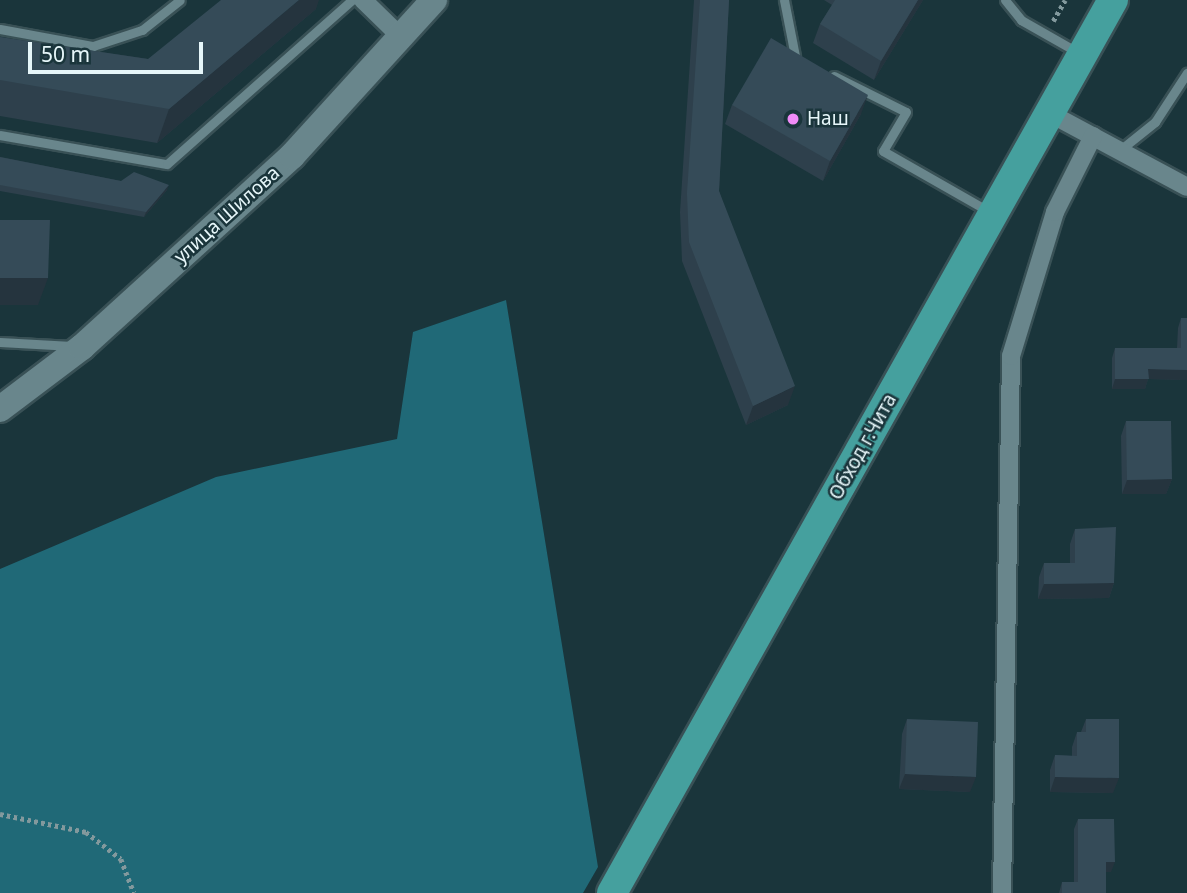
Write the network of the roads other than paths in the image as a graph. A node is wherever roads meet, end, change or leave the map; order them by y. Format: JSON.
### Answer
{"nodes":[{"id":1,"x":180,"y":0,"type":"edge"},
{"id":2,"x":352,"y":0,"type":"edge"},
{"id":3,"x":363,"y":0,"type":"edge"},
{"id":4,"x":434,"y":0,"type":"edge"},
{"id":5,"x":784,"y":0,"type":"edge"},
{"id":6,"x":1005,"y":0,"type":"edge"},
{"id":7,"x":1113,"y":0,"type":"edge"},
{"id":8,"x":0,"y":29,"type":"edge"},
{"id":9,"x":401,"y":37,"type":"junction"},
{"id":10,"x":795,"y":56,"type":"edge"},
{"id":11,"x":1084,"y":56,"type":"junction"},
{"id":12,"x":1187,"y":73,"type":"edge"},
{"id":13,"x":834,"y":76,"type":"edge"},
{"id":14,"x":1051,"y":114,"type":"junction"},
{"id":15,"x":0,"y":135,"type":"edge"},
{"id":16,"x":1093,"y":136,"type":"junction"},
{"id":17,"x":1120,"y":150,"type":"junction"},
{"id":18,"x":1187,"y":187,"type":"edge"},
{"id":19,"x":994,"y":214,"type":"junction"},
{"id":20,"x":0,"y":342,"type":"edge"},
{"id":21,"x":82,"y":347,"type":"junction"},
{"id":22,"x":0,"y":409,"type":"edge"},
{"id":23,"x":612,"y":893,"type":"edge"},
{"id":24,"x":1002,"y":893,"type":"edge"}],
"edges":[{"from":1,"to":8,"type":"lane"},
{"from":2,"to":15,"type":"lane"},
{"from":3,"to":9,"type":"street"},
{"from":4,"to":9,"type":"main road","name":"улица Шилова"},
{"from":5,"to":10,"type":"lane"},
{"from":6,"to":11,"type":"lane"},
{"from":7,"to":11,"type":"highway","name":"Обход г.Чита"},
{"from":9,"to":21,"type":"main road","name":"улица Шилова"},
{"from":11,"to":14,"type":"highway","name":"Обход г.Чита"},
{"from":12,"to":17,"type":"lane"},
{"from":13,"to":19,"type":"lane"},
{"from":14,"to":16,"type":"street"},
{"from":14,"to":19,"type":"highway","name":"Обход г.Чита"},
{"from":16,"to":17,"type":"street"},
{"from":16,"to":24,"type":"street"},
{"from":17,"to":18,"type":"street"},
{"from":19,"to":23,"type":"highway","name":"Обход г.Чита"},
{"from":20,"to":21,"type":"lane"},
{"from":21,"to":22,"type":"main road","name":"улица Шилова"}]}
